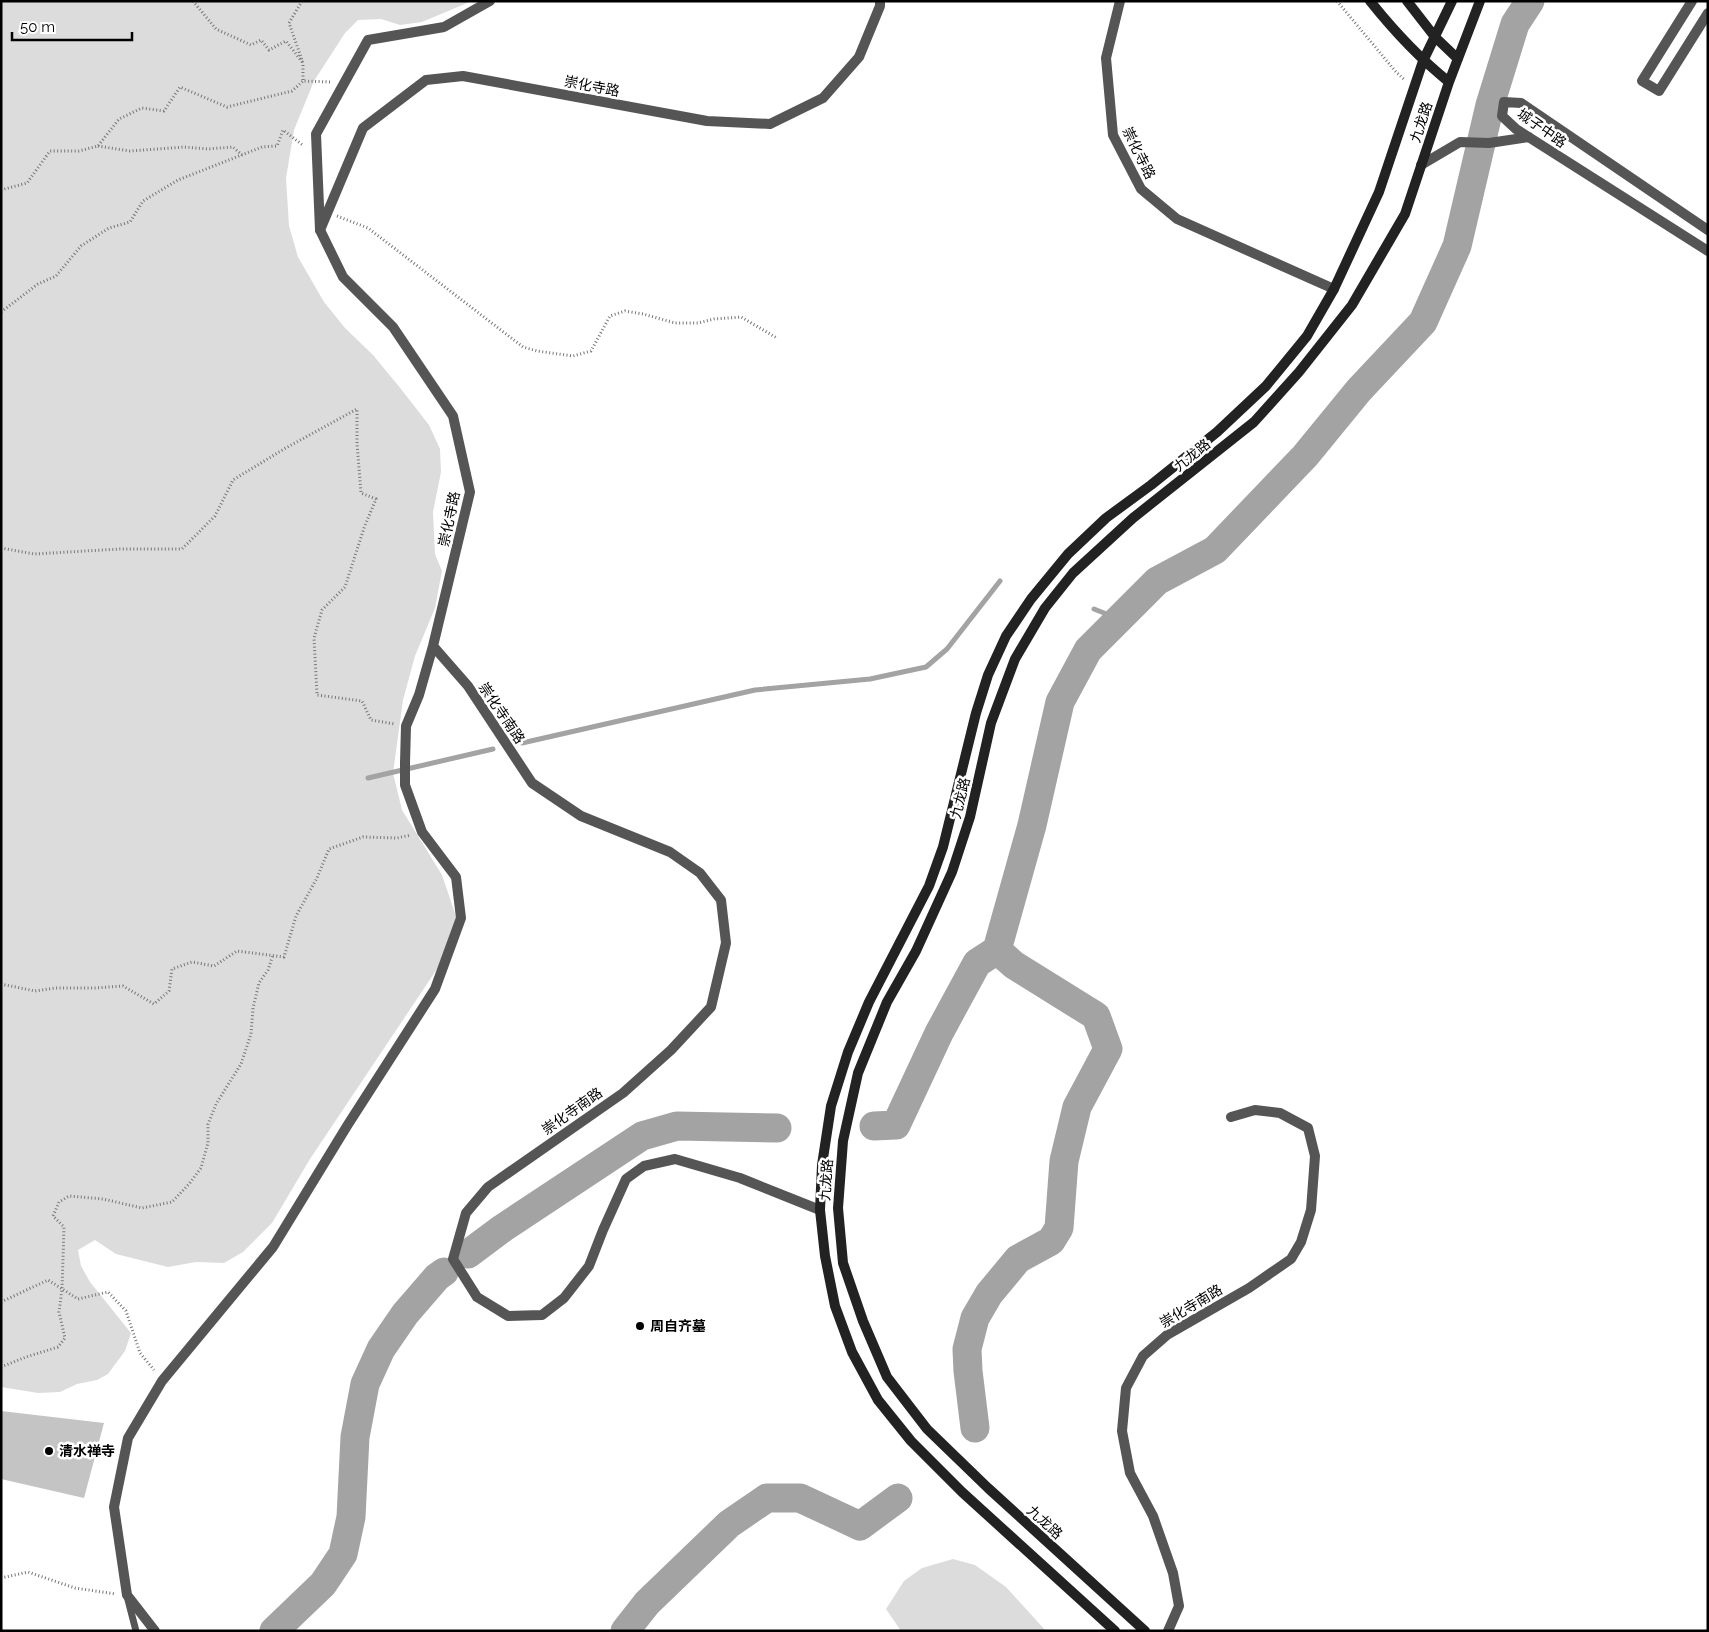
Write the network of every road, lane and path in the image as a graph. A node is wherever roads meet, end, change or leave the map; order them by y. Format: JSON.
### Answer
{"nodes":[{"id":1,"x":193,"y":1,"type":"edge"},
{"id":2,"x":302,"y":1,"type":"edge"},
{"id":3,"x":490,"y":1,"type":"edge"},
{"id":4,"x":880,"y":1,"type":"edge"},
{"id":5,"x":1120,"y":1,"type":"edge"},
{"id":6,"x":1336,"y":1,"type":"edge"},
{"id":7,"x":1370,"y":1,"type":"edge"},
{"id":8,"x":1407,"y":1,"type":"edge"},
{"id":9,"x":1452,"y":1,"type":"edge"},
{"id":10,"x":1480,"y":1,"type":"edge"},
{"id":11,"x":1692,"y":1,"type":"edge"},
{"id":12,"x":1708,"y":14,"type":"edge"},
{"id":13,"x":1435,"y":37,"type":"junction"},
{"id":14,"x":1458,"y":59,"type":"junction"},
{"id":15,"x":1423,"y":61,"type":"junction"},
{"id":16,"x":303,"y":63,"type":"junction"},
{"id":17,"x":303,"y":81,"type":"junction"},
{"id":18,"x":345,"y":82,"type":"junction"},
{"id":19,"x":1449,"y":82,"type":"junction"},
{"id":20,"x":1414,"y":89,"type":"junction"},
{"id":21,"x":1529,"y":137,"type":"junction"},
{"id":22,"x":98,"y":146,"type":"junction"},
{"id":23,"x":242,"y":156,"type":"junction"},
{"id":24,"x":317,"y":157,"type":"junction"},
{"id":25,"x":1421,"y":165,"type":"junction"},
{"id":26,"x":1,"y":190,"type":"edge"},
{"id":27,"x":327,"y":212,"type":"junction"},
{"id":28,"x":320,"y":230,"type":"junction"},
{"id":29,"x":1708,"y":230,"type":"edge"},
{"id":30,"x":1708,"y":251,"type":"edge"},
{"id":31,"x":1334,"y":289,"type":"junction"},
{"id":32,"x":1,"y":312,"type":"edge"},
{"id":33,"x":777,"y":338,"type":"dead end"},
{"id":34,"x":1,"y":548,"type":"edge"},
{"id":35,"x":433,"y":646,"type":"junction"},
{"id":36,"x":406,"y":726,"type":"junction"},
{"id":37,"x":422,"y":832,"type":"junction"},
{"id":38,"x":273,"y":955,"type":"junction"},
{"id":39,"x":1,"y":984,"type":"edge"},
{"id":40,"x":1231,"y":1117,"type":"dead end"},
{"id":41,"x":820,"y":1210,"type":"junction"},
{"id":42,"x":62,"y":1289,"type":"junction"},
{"id":43,"x":1,"y":1302,"type":"edge"},
{"id":44,"x":1,"y":1367,"type":"edge"},
{"id":45,"x":162,"y":1381,"type":"junction"},
{"id":46,"x":1,"y":1578,"type":"edge"},
{"id":47,"x":127,"y":1595,"type":"junction"},
{"id":48,"x":136,"y":1631,"type":"edge"},
{"id":49,"x":155,"y":1631,"type":"edge"},
{"id":50,"x":1115,"y":1631,"type":"edge"},
{"id":51,"x":1145,"y":1631,"type":"edge"},
{"id":52,"x":1168,"y":1631,"type":"edge"}],
"edges":[{"from":1,"to":16,"type":"path"},
{"from":2,"to":16,"type":"path"},
{"from":3,"to":18,"type":"street","name":"崇化寺路"},
{"from":4,"to":27,"type":"street","name":"崇化寺路"},
{"from":5,"to":31,"type":"street","name":"崇化寺路"},
{"from":6,"to":20,"type":"path"},
{"from":7,"to":15,"type":"main road"},
{"from":8,"to":13,"type":"main road"},
{"from":9,"to":13,"type":"main road","name":"九龙路"},
{"from":10,"to":14,"type":"main road","name":"九龙路"},
{"from":11,"to":12,"type":"street"},
{"from":13,"to":14,"type":"main road"},
{"from":13,"to":15,"type":"main road","name":"九龙路"},
{"from":14,"to":19,"type":"main road","name":"九龙路"},
{"from":15,"to":19,"type":"main road"},
{"from":15,"to":20,"type":"main road","name":"九龙路"},
{"from":16,"to":17,"type":"path"},
{"from":17,"to":18,"type":"path"},
{"from":17,"to":22,"type":"path"},
{"from":18,"to":24,"type":"street","name":"崇化寺路"},
{"from":19,"to":25,"type":"main road","name":"九龙路"},
{"from":20,"to":31,"type":"main road","name":"九龙路"},
{"from":21,"to":25,"type":"street"},
{"from":21,"to":29,"type":"street","name":"城子中路"},
{"from":21,"to":30,"type":"street","name":"城子中路"},
{"from":22,"to":23,"type":"path"},
{"from":22,"to":26,"type":"path"},
{"from":23,"to":24,"type":"path"},
{"from":23,"to":32,"type":"path"},
{"from":24,"to":28,"type":"street","name":"崇化寺路"},
{"from":25,"to":51,"type":"main road","name":"九龙路"},
{"from":27,"to":28,"type":"street","name":"崇化寺路"},
{"from":27,"to":33,"type":"path"},
{"from":28,"to":35,"type":"street","name":"崇化寺路"},
{"from":31,"to":41,"type":"main road","name":"九龙路"},
{"from":34,"to":36,"type":"path"},
{"from":35,"to":36,"type":"street","name":"崇化寺路"},
{"from":35,"to":41,"type":"street","name":"崇化寺南路"},
{"from":36,"to":37,"type":"street","name":"崇化寺路"},
{"from":37,"to":38,"type":"path"},
{"from":37,"to":45,"type":"street","name":"崇化寺路"},
{"from":38,"to":39,"type":"path"},
{"from":38,"to":42,"type":"path"},
{"from":40,"to":52,"type":"street","name":"崇化寺南路"},
{"from":41,"to":50,"type":"main road","name":"九龙路"},
{"from":42,"to":43,"type":"path"},
{"from":42,"to":44,"type":"path"},
{"from":42,"to":45,"type":"path"},
{"from":45,"to":47,"type":"street","name":"崇化寺路"},
{"from":46,"to":47,"type":"path"},
{"from":47,"to":48,"type":"lane"},
{"from":47,"to":49,"type":"street"}]}
